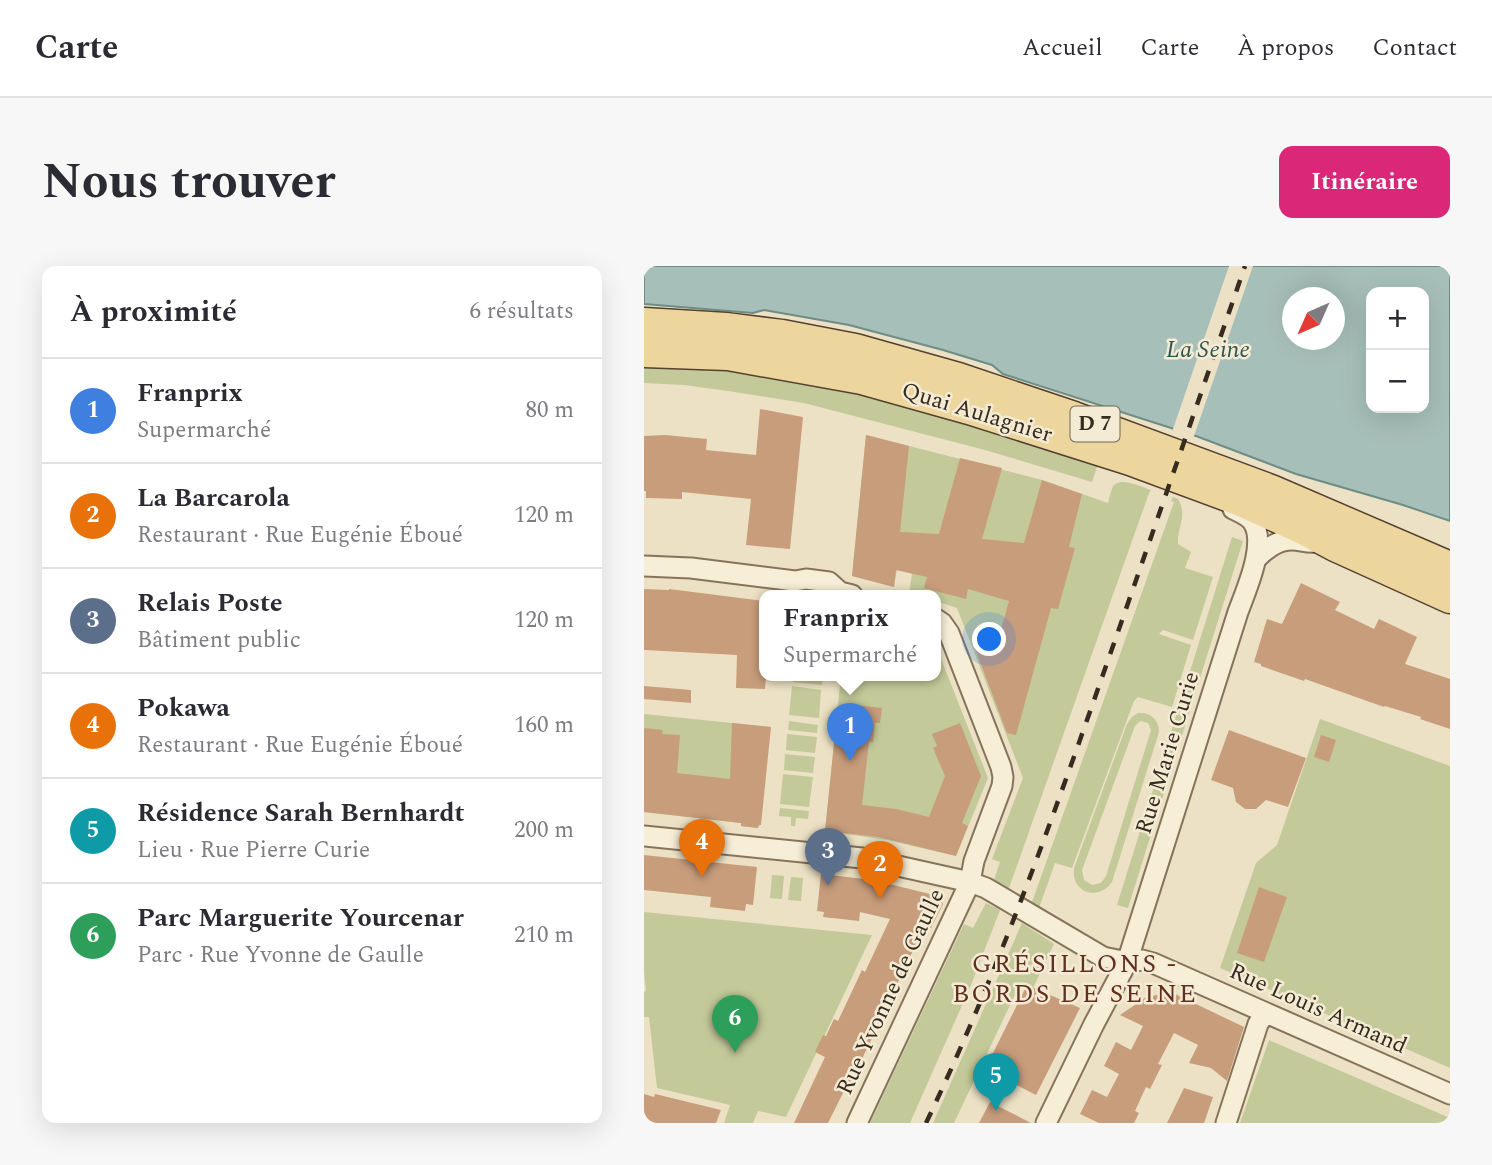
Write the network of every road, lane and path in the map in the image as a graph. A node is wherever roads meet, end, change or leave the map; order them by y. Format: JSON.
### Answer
{"nodes":[{"id":1,"x":644,"y":323,"type":"edge"},
{"id":2,"x":644,"y":352,"type":"edge"},
{"id":3,"x":1173,"y":477,"type":"junction"},
{"id":4,"x":1325,"y":540,"type":"junction"},
{"id":5,"x":1256,"y":559,"type":"junction"},
{"id":6,"x":644,"y":566,"type":"edge"},
{"id":7,"x":1450,"y":567,"type":"edge"},
{"id":8,"x":799,"y":588,"type":"edge"},
{"id":9,"x":837,"y":590,"type":"edge"},
{"id":10,"x":1450,"y":598,"type":"edge"},
{"id":11,"x":941,"y":622,"type":"edge"},
{"id":12,"x":644,"y":836,"type":"edge"},
{"id":13,"x":970,"y":882,"type":"junction"},
{"id":14,"x":1127,"y":962,"type":"junction"},
{"id":15,"x":1265,"y":1013,"type":"junction"},
{"id":16,"x":1450,"y":1094,"type":"edge"},
{"id":17,"x":857,"y":1123,"type":"edge"},
{"id":18,"x":1046,"y":1123,"type":"edge"},
{"id":19,"x":1226,"y":1123,"type":"edge"}],
"edges":[{"from":1,"to":7,"type":"main road","name":"Quai Aulagnier","number":"D 7"},
{"from":2,"to":3,"type":"main road","name":"Quai Aulagnier","number":"D 7"},
{"from":3,"to":4,"type":"main road","name":"Quai Aulagnier","number":"D 7"},
{"from":3,"to":5,"type":"street","name":"Rue Marie Curie"},
{"from":4,"to":5,"type":"street"},
{"from":4,"to":10,"type":"main road","name":"Quai Aulagnier","number":"D 7"},
{"from":5,"to":14,"type":"street","name":"Rue Marie Curie"},
{"from":6,"to":8,"type":"street"},
{"from":8,"to":9,"type":"street"},
{"from":11,"to":13,"type":"street","name":"Rue Yvonne de Gaulle"},
{"from":12,"to":13,"type":"street","name":"Rue Louis Armand"},
{"from":13,"to":14,"type":"street","name":"Rue Louis Armand"},
{"from":13,"to":17,"type":"street","name":"Rue Yvonne de Gaulle"},
{"from":14,"to":15,"type":"street","name":"Rue Louis Armand"},
{"from":14,"to":18,"type":"street","name":"Rue Marie Curie"},
{"from":15,"to":16,"type":"street","name":"Rue Louis Armand"},
{"from":15,"to":19,"type":"street"}]}
